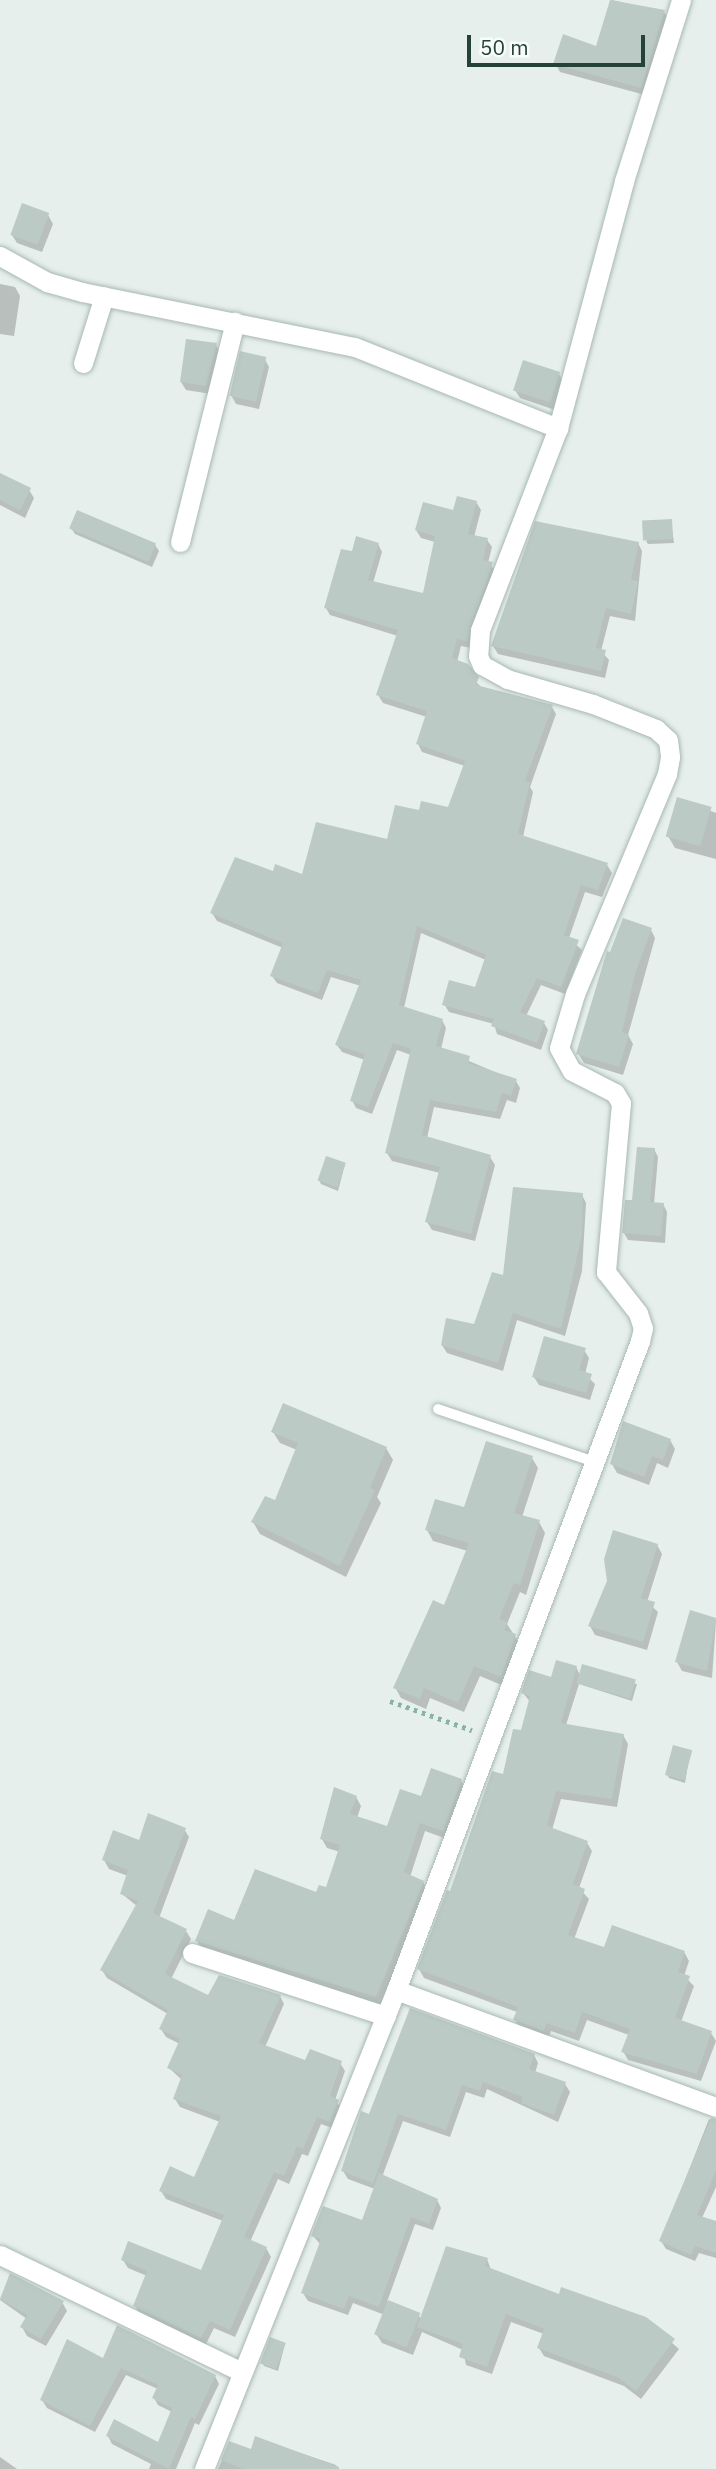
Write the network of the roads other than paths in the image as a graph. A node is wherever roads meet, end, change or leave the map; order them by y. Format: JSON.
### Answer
{"nodes":[{"id":1,"x":681,"y":0,"type":"edge"},
{"id":2,"x":0,"y":256,"type":"edge"},
{"id":3,"x":104,"y":296,"type":"junction"},
{"id":4,"x":235,"y":322,"type":"junction"},
{"id":5,"x":83,"y":363,"type":"dead end"},
{"id":6,"x":558,"y":428,"type":"junction"},
{"id":7,"x":180,"y":542,"type":"dead end"},
{"id":8,"x":438,"y":1409,"type":"dead end"},
{"id":9,"x":596,"y":1462,"type":"junction"},
{"id":10,"x":192,"y":1953,"type":"dead end"},
{"id":11,"x":396,"y":1990,"type":"junction"},
{"id":12,"x":386,"y":2016,"type":"junction"},
{"id":13,"x":716,"y":2107,"type":"edge"},
{"id":14,"x":0,"y":2255,"type":"edge"},
{"id":15,"x":242,"y":2372,"type":"junction"},
{"id":16,"x":204,"y":2469,"type":"edge"}],
"edges":[{"from":1,"to":6,"type":"street"},
{"from":2,"to":3,"type":"street"},
{"from":3,"to":4,"type":"street"},
{"from":3,"to":5,"type":"street"},
{"from":4,"to":6,"type":"street"},
{"from":4,"to":7,"type":"street"},
{"from":6,"to":9,"type":"street"},
{"from":8,"to":9,"type":"lane"},
{"from":9,"to":11,"type":"street"},
{"from":10,"to":12,"type":"street"},
{"from":11,"to":12,"type":"street"},
{"from":11,"to":13,"type":"street"},
{"from":12,"to":15,"type":"street"},
{"from":14,"to":15,"type":"street"},
{"from":15,"to":16,"type":"street"}]}
